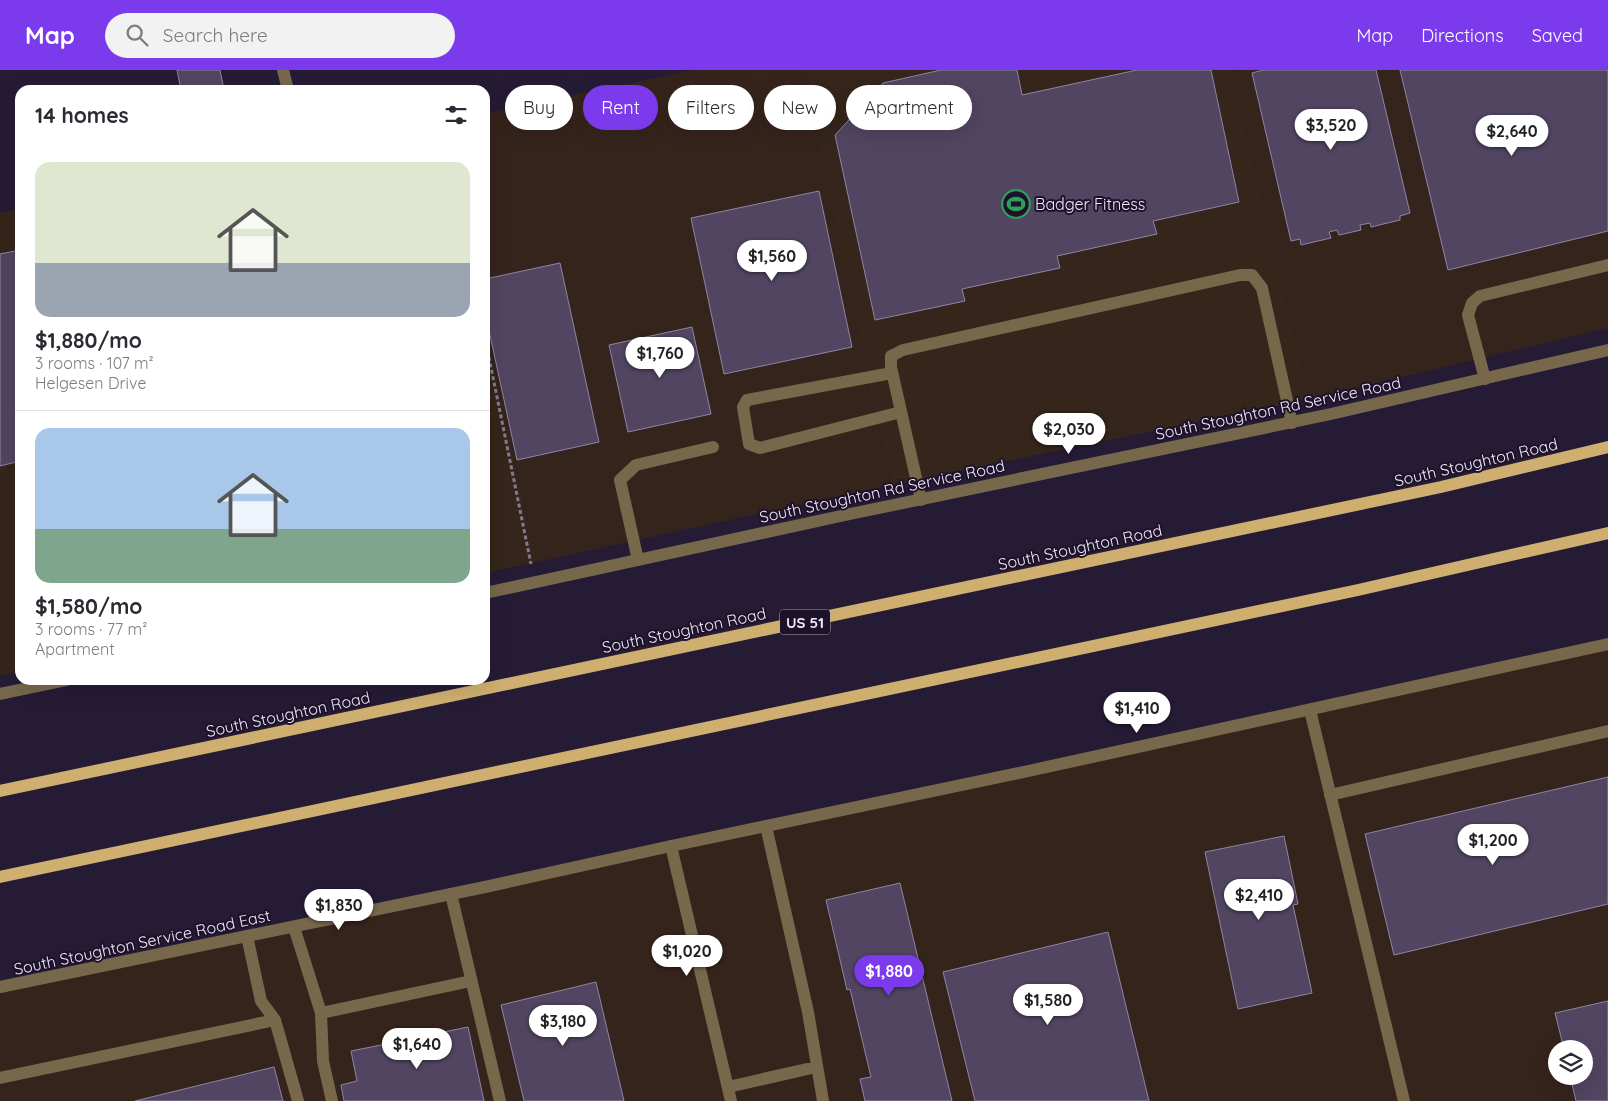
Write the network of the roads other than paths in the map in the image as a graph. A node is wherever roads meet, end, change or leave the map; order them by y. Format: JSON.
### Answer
{"nodes":[{"id":1,"x":283,"y":70,"type":"edge"},
{"id":2,"x":287,"y":85,"type":"edge"},
{"id":3,"x":1608,"y":265,"type":"edge"},
{"id":4,"x":1608,"y":350,"type":"edge"},
{"id":5,"x":892,"y":373,"type":"junction"},
{"id":6,"x":1485,"y":378,"type":"junction"},
{"id":7,"x":901,"y":412,"type":"junction"},
{"id":8,"x":1292,"y":423,"type":"junction"},
{"id":9,"x":713,"y":447,"type":"dead end"},
{"id":10,"x":1608,"y":447,"type":"edge"},
{"id":11,"x":921,"y":500,"type":"junction"},
{"id":12,"x":1608,"y":532,"type":"edge"},
{"id":13,"x":638,"y":560,"type":"junction"},
{"id":14,"x":490,"y":592,"type":"edge"},
{"id":15,"x":1608,"y":644,"type":"edge"},
{"id":16,"x":43,"y":685,"type":"edge"},
{"id":17,"x":0,"y":694,"type":"edge"},
{"id":18,"x":1310,"y":710,"type":"junction"},
{"id":19,"x":1608,"y":731,"type":"edge"},
{"id":20,"x":0,"y":791,"type":"edge"},
{"id":21,"x":1330,"y":795,"type":"junction"},
{"id":22,"x":766,"y":826,"type":"junction"},
{"id":23,"x":671,"y":846,"type":"junction"},
{"id":24,"x":0,"y":877,"type":"edge"},
{"id":25,"x":450,"y":894,"type":"junction"},
{"id":26,"x":294,"y":927,"type":"junction"},
{"id":27,"x":247,"y":936,"type":"junction"},
{"id":28,"x":471,"y":981,"type":"junction"},
{"id":29,"x":0,"y":987,"type":"edge"},
{"id":30,"x":321,"y":1013,"type":"junction"},
{"id":31,"x":274,"y":1020,"type":"junction"},
{"id":32,"x":816,"y":1067,"type":"junction"},
{"id":33,"x":0,"y":1078,"type":"edge"},
{"id":34,"x":728,"y":1087,"type":"junction"},
{"id":35,"x":298,"y":1101,"type":"edge"},
{"id":36,"x":332,"y":1101,"type":"edge"},
{"id":37,"x":500,"y":1101,"type":"edge"},
{"id":38,"x":731,"y":1101,"type":"edge"},
{"id":39,"x":823,"y":1101,"type":"edge"},
{"id":40,"x":1404,"y":1101,"type":"edge"}],
"edges":[{"from":1,"to":2,"type":"street"},
{"from":3,"to":6,"type":"street"},
{"from":4,"to":6,"type":"street","name":"South Stoughton Rd Service Road"},
{"from":5,"to":7,"type":"street"},
{"from":5,"to":7,"type":"street"},
{"from":5,"to":8,"type":"street"},
{"from":6,"to":8,"type":"street","name":"South Stoughton Rd Service Road"},
{"from":7,"to":11,"type":"street"},
{"from":8,"to":11,"type":"street","name":"South Stoughton Rd Service Road"},
{"from":9,"to":13,"type":"street"},
{"from":10,"to":20,"type":"main road","name":"South Stoughton Road","number":"US 51"},
{"from":11,"to":13,"type":"street","name":"South Stoughton Rd Service Road"},
{"from":12,"to":24,"type":"main road"},
{"from":13,"to":14,"type":"street","name":"South Stoughton Rd Service Road"},
{"from":15,"to":18,"type":"street"},
{"from":16,"to":17,"type":"street"},
{"from":18,"to":21,"type":"street"},
{"from":18,"to":22,"type":"street"},
{"from":19,"to":21,"type":"street"},
{"from":21,"to":40,"type":"street"},
{"from":22,"to":23,"type":"street"},
{"from":22,"to":32,"type":"street"},
{"from":23,"to":25,"type":"street","name":"South Stoughton Service Road East"},
{"from":23,"to":34,"type":"street"},
{"from":25,"to":26,"type":"street","name":"South Stoughton Service Road East"},
{"from":25,"to":28,"type":"street"},
{"from":26,"to":27,"type":"street","name":"South Stoughton Service Road East"},
{"from":26,"to":30,"type":"street"},
{"from":27,"to":29,"type":"street","name":"South Stoughton Service Road East"},
{"from":27,"to":31,"type":"street"},
{"from":28,"to":30,"type":"street"},
{"from":28,"to":37,"type":"street"},
{"from":30,"to":36,"type":"street"},
{"from":31,"to":33,"type":"street"},
{"from":31,"to":35,"type":"street"},
{"from":32,"to":34,"type":"street"},
{"from":32,"to":39,"type":"street"},
{"from":34,"to":38,"type":"street"}]}
